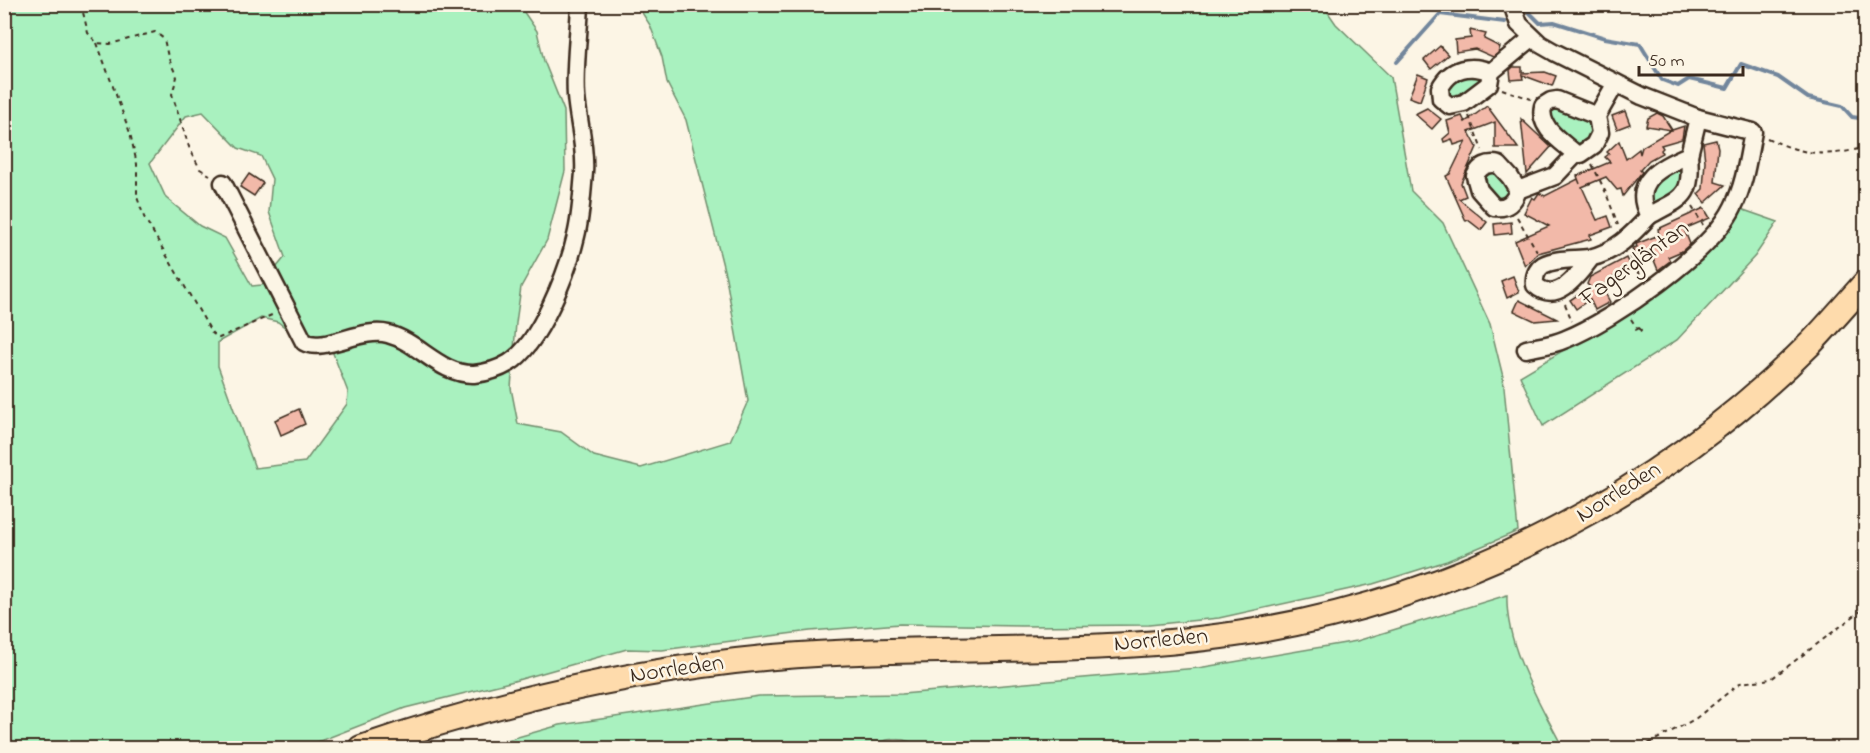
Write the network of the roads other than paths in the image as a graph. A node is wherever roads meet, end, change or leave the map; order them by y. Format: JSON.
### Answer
{"nodes":[{"id":1,"x":580,"y":4,"type":"edge"},
{"id":2,"x":1512,"y":4,"type":"edge"},
{"id":3,"x":1532,"y":38,"type":"junction"},
{"id":4,"x":1490,"y":78,"type":"junction"},
{"id":5,"x":1617,"y":83,"type":"junction"},
{"id":6,"x":1597,"y":116,"type":"junction"},
{"id":7,"x":1698,"y":118,"type":"junction"},
{"id":8,"x":1581,"y":152,"type":"junction"},
{"id":9,"x":1689,"y":155,"type":"junction"},
{"id":10,"x":224,"y":183,"type":"road end"},
{"id":11,"x":1514,"y":197,"type":"junction"},
{"id":12,"x":1649,"y":216,"type":"junction"},
{"id":13,"x":1591,"y":258,"type":"junction"},
{"id":14,"x":1866,"y":282,"type":"edge"},
{"id":15,"x":1526,"y":349,"type":"dead end"},
{"id":16,"x":361,"y":748,"type":"edge"}],
"edges":[{"from":1,"to":10,"type":"street"},
{"from":2,"to":3,"type":"street"},
{"from":3,"to":4,"type":"street"},
{"from":3,"to":5,"type":"street"},
{"from":4,"to":4,"type":"street"},
{"from":5,"to":6,"type":"street"},
{"from":5,"to":7,"type":"street"},
{"from":6,"to":8,"type":"street"},
{"from":6,"to":8,"type":"street"},
{"from":7,"to":9,"type":"street","name":"Fagergläntan"},
{"from":7,"to":15,"type":"street","name":"Fagergläntan"},
{"from":8,"to":11,"type":"street"},
{"from":9,"to":12,"type":"street","name":"Fagergläntan"},
{"from":9,"to":12,"type":"street","name":"Fagergläntan"},
{"from":11,"to":11,"type":"street"},
{"from":12,"to":13,"type":"street","name":"Fagergläntan"},
{"from":13,"to":13,"type":"street","name":"Fagergläntan"},
{"from":14,"to":16,"type":"highway","name":"Norrleden"}]}
